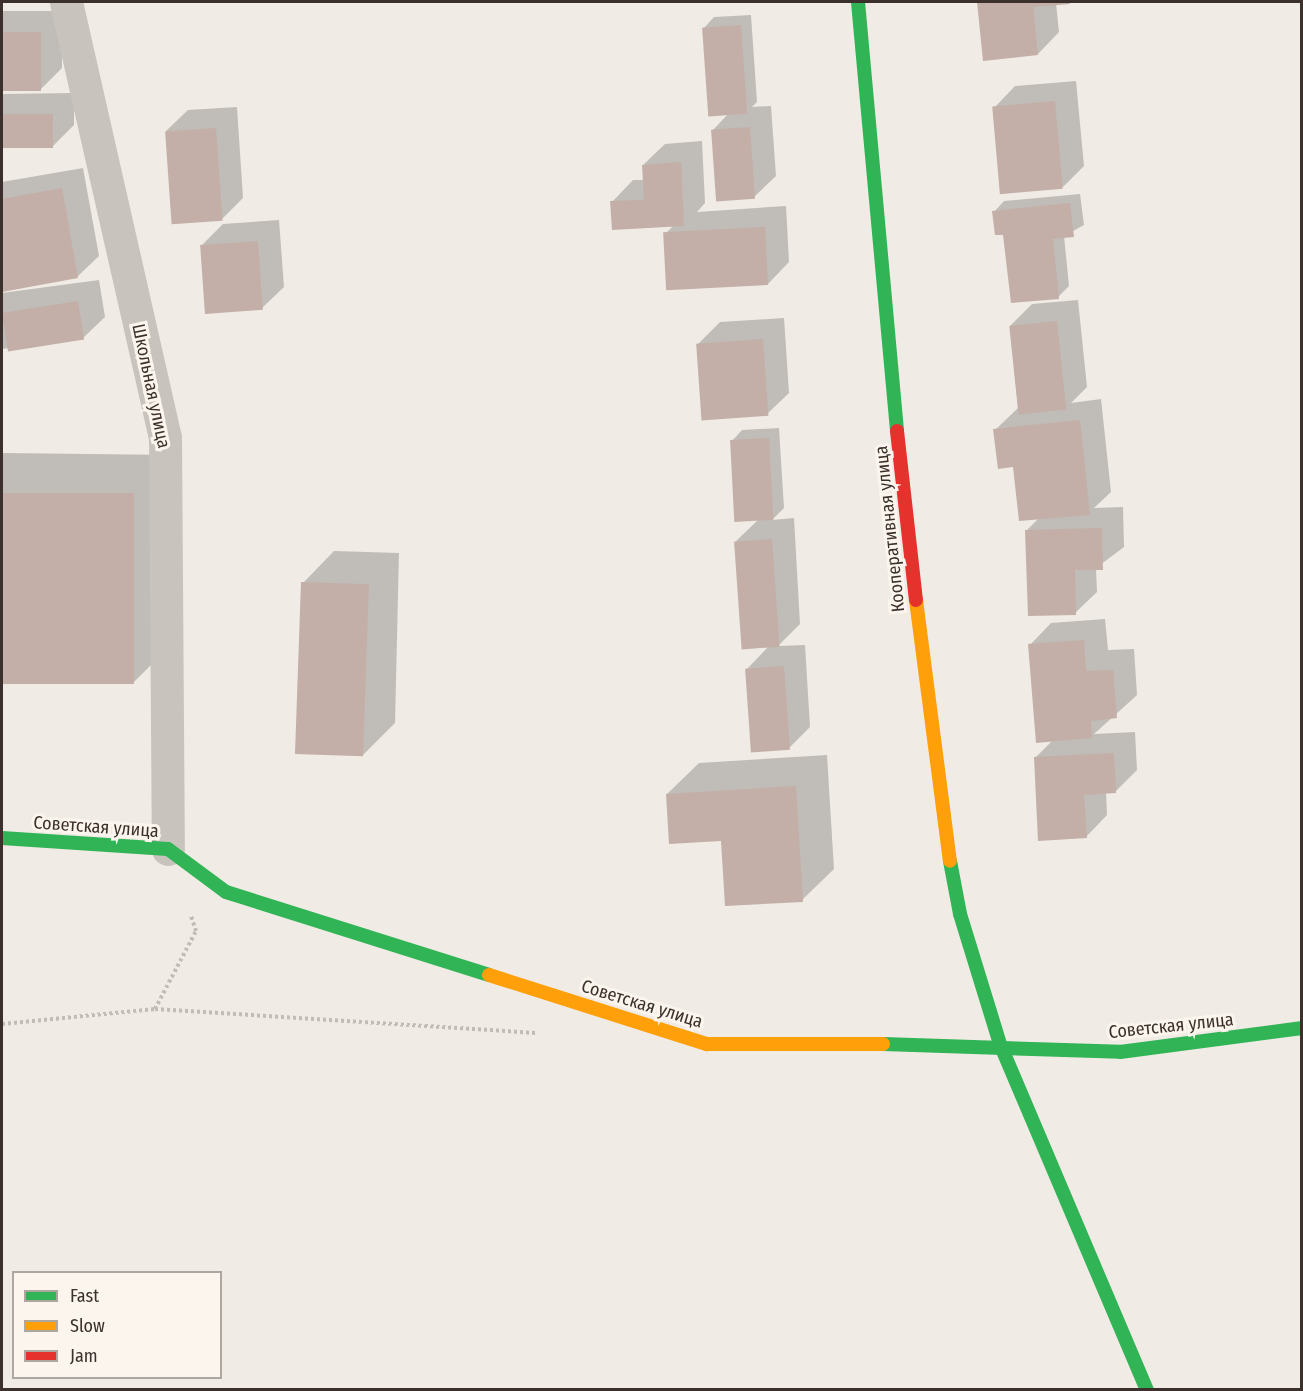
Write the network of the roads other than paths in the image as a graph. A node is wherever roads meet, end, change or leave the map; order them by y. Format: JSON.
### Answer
{"nodes":[{"id":1,"x":66,"y":2,"type":"edge"},
{"id":2,"x":858,"y":2,"type":"edge"},
{"id":3,"x":2,"y":838,"type":"edge"},
{"id":4,"x":168,"y":849,"type":"junction"},
{"id":5,"x":1302,"y":1028,"type":"edge"},
{"id":6,"x":1000,"y":1044,"type":"junction"},
{"id":7,"x":1147,"y":1389,"type":"edge"}],
"edges":[{"from":1,"to":4,"type":"street","name":"Школьная улица"},
{"from":2,"to":6,"type":"street","name":"Кооперативная улица"},
{"from":3,"to":4,"type":"street","name":"Советская улица"},
{"from":4,"to":6,"type":"street","name":"Советская улица"},
{"from":5,"to":6,"type":"street","name":"Советская улица"},
{"from":6,"to":7,"type":"street","name":"Кооперативная улица"}]}
